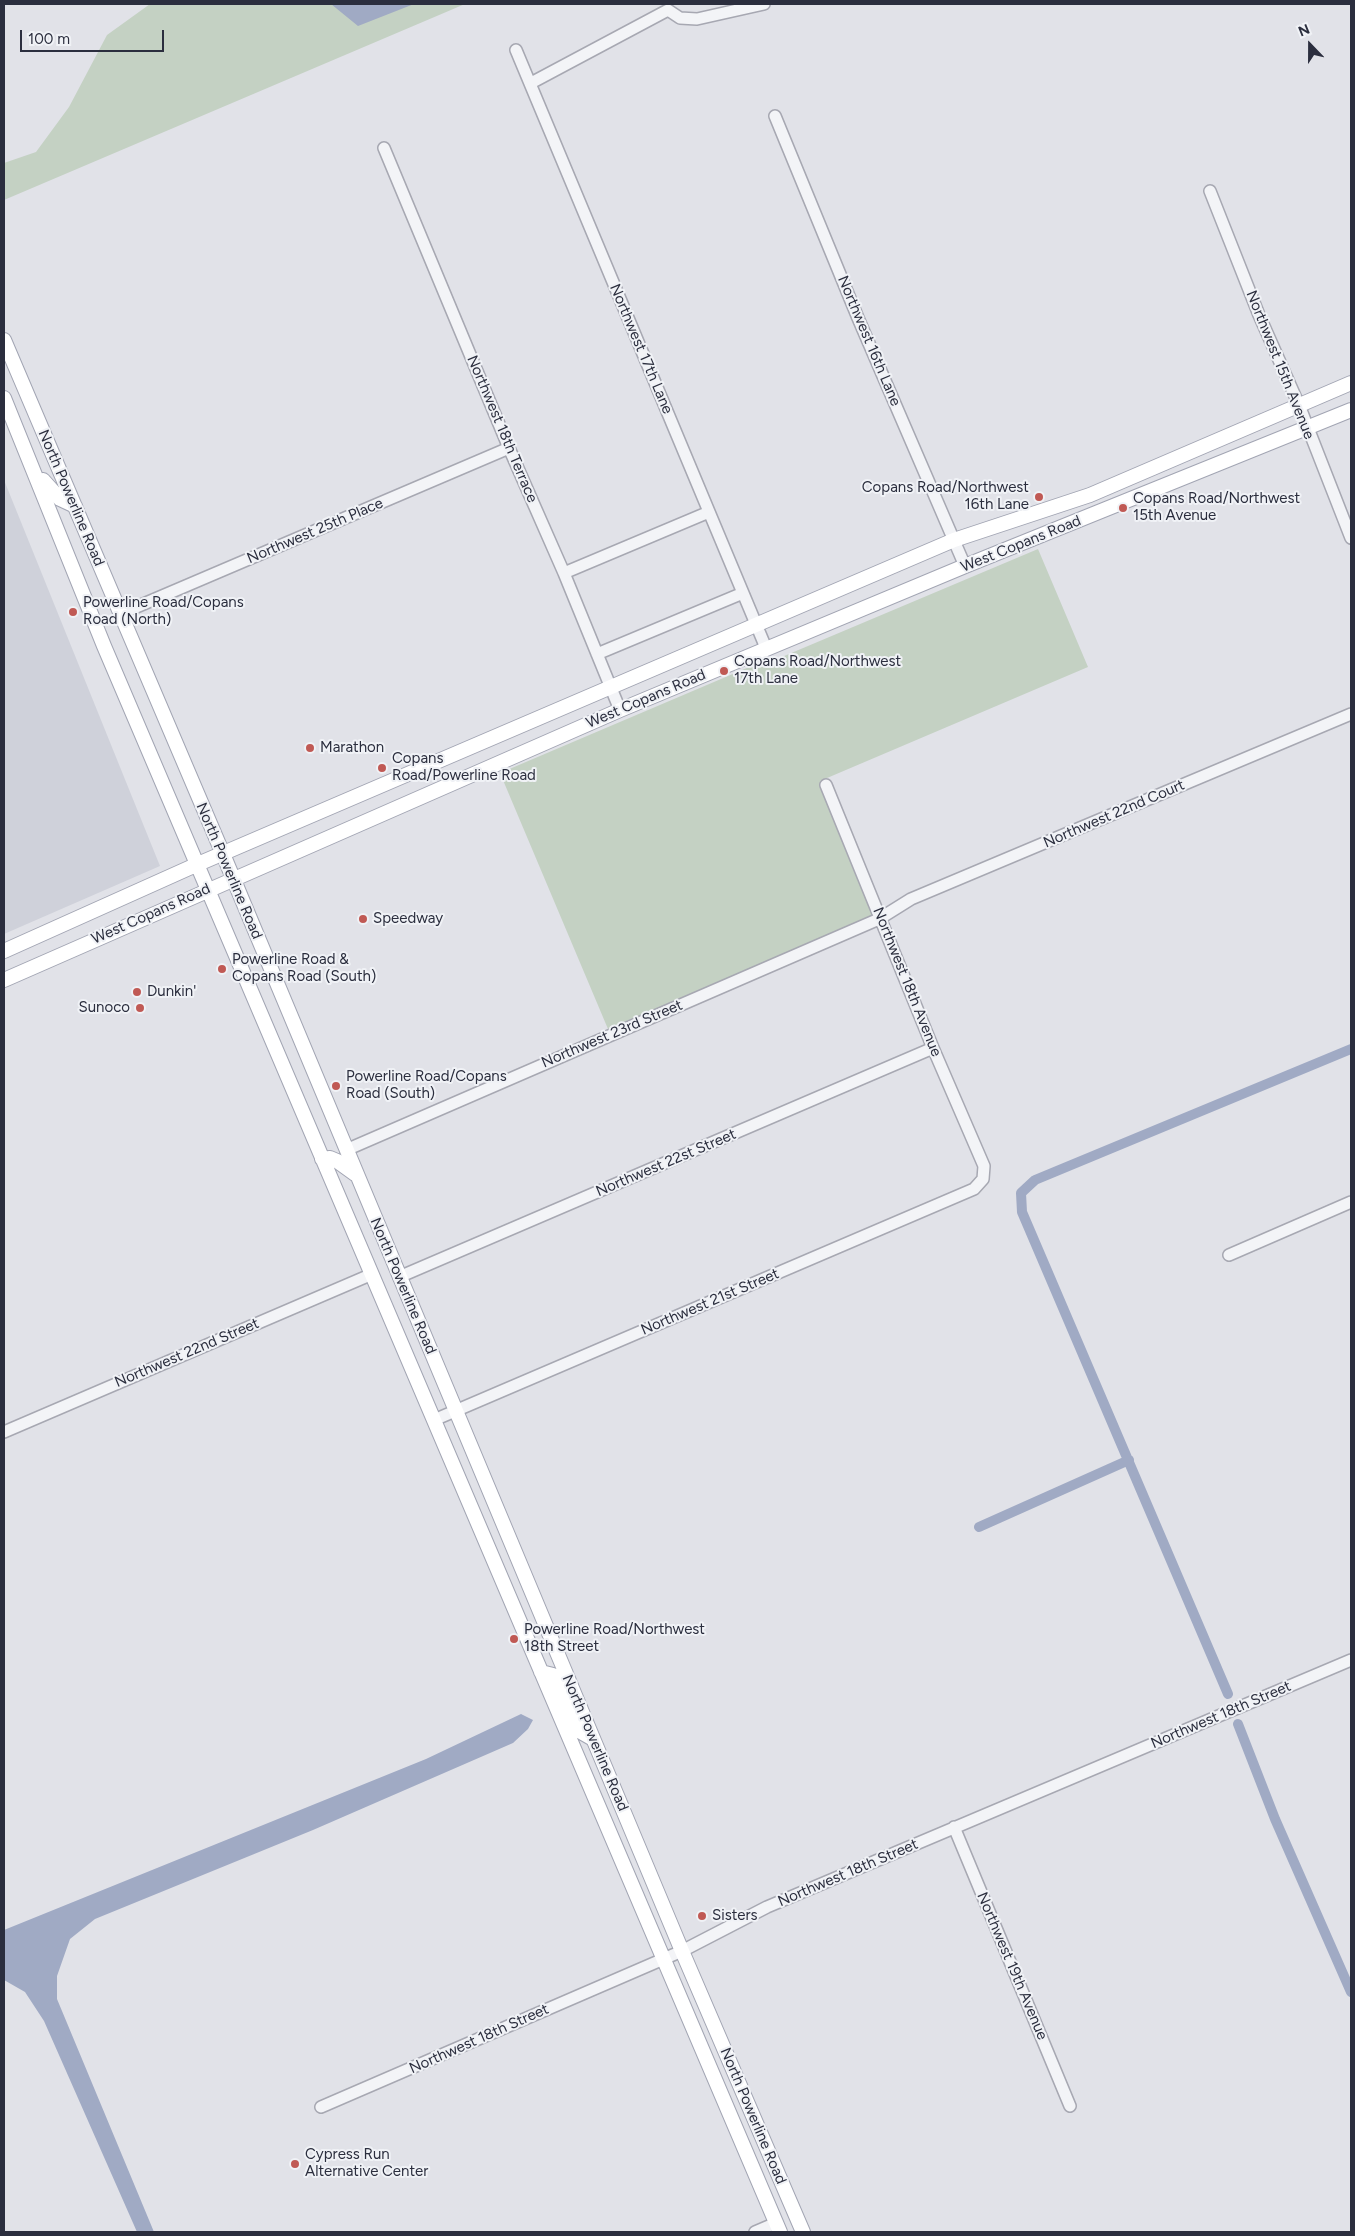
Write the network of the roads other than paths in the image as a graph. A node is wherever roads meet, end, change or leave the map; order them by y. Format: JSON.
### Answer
{"nodes":[{"id":1,"x":764,"y":4,"type":"edge"},
{"id":2,"x":666,"y":7,"type":"edge"},
{"id":3,"x":516,"y":50,"type":"dead end"},
{"id":4,"x":531,"y":83,"type":"junction"},
{"id":5,"x":775,"y":116,"type":"dead end"},
{"id":6,"x":384,"y":148,"type":"dead end"},
{"id":7,"x":1210,"y":191,"type":"dead end"},
{"id":8,"x":4,"y":340,"type":"edge"},
{"id":9,"x":1351,"y":383,"type":"edge"},
{"id":10,"x":4,"y":398,"type":"edge"},
{"id":11,"x":1299,"y":405,"type":"junction"},
{"id":12,"x":1351,"y":410,"type":"edge"},
{"id":13,"x":1307,"y":429,"type":"junction"},
{"id":14,"x":510,"y":448,"type":"junction"},
{"id":15,"x":32,"y":465,"type":"junction"},
{"id":16,"x":74,"y":506,"type":"junction"},
{"id":17,"x":709,"y":512,"type":"junction"},
{"id":18,"x":1351,"y":538,"type":"edge"},
{"id":19,"x":954,"y":540,"type":"junction"},
{"id":20,"x":965,"y":566,"type":"junction"},
{"id":21,"x":564,"y":573,"type":"junction"},
{"id":22,"x":743,"y":593,"type":"junction"},
{"id":23,"x":120,"y":614,"type":"junction"},
{"id":24,"x":756,"y":625,"type":"junction"},
{"id":25,"x":766,"y":648,"type":"junction"},
{"id":26,"x":598,"y":654,"type":"junction"},
{"id":27,"x":611,"y":687,"type":"junction"},
{"id":28,"x":620,"y":710,"type":"junction"},
{"id":29,"x":1351,"y":714,"type":"edge"},
{"id":30,"x":826,"y":785,"type":"dead end"},
{"id":31,"x":223,"y":854,"type":"junction"},
{"id":32,"x":198,"y":864,"type":"junction"},
{"id":33,"x":232,"y":879,"type":"junction"},
{"id":34,"x":207,"y":890,"type":"junction"},
{"id":35,"x":879,"y":919,"type":"junction"},
{"id":36,"x":4,"y":951,"type":"edge"},
{"id":37,"x":4,"y":980,"type":"edge"},
{"id":38,"x":933,"y":1048,"type":"junction"},
{"id":39,"x":346,"y":1150,"type":"junction"},
{"id":40,"x":322,"y":1159,"type":"junction"},
{"id":41,"x":356,"y":1174,"type":"junction"},
{"id":42,"x":984,"y":1179,"type":"joint"},
{"id":43,"x":1351,"y":1202,"type":"edge"},
{"id":44,"x":1229,"y":1255,"type":"dead end"},
{"id":45,"x":370,"y":1275,"type":"junction"},
{"id":46,"x":399,"y":1277,"type":"junction"},
{"id":47,"x":456,"y":1411,"type":"junction"},
{"id":48,"x":434,"y":1420,"type":"junction"},
{"id":49,"x":4,"y":1432,"type":"edge"},
{"id":50,"x":1351,"y":1660,"type":"edge"},
{"id":51,"x":540,"y":1672,"type":"junction"},
{"id":52,"x":593,"y":1739,"type":"junction"},
{"id":53,"x":954,"y":1827,"type":"junction"},
{"id":54,"x":682,"y":1951,"type":"junction"},
{"id":55,"x":662,"y":1959,"type":"junction"},
{"id":56,"x":1070,"y":2106,"type":"dead end"},
{"id":57,"x":321,"y":2108,"type":"dead end"},
{"id":58,"x":765,"y":2198,"type":"junction"},
{"id":59,"x":796,"y":2217,"type":"junction"},
{"id":60,"x":778,"y":2228,"type":"edge"},
{"id":61,"x":755,"y":2232,"type":"edge"},
{"id":62,"x":795,"y":2232,"type":"edge"},
{"id":63,"x":803,"y":2232,"type":"edge"}],
"edges":[{"from":1,"to":2,"type":"street"},
{"from":2,"to":4,"type":"street"},
{"from":3,"to":4,"type":"street","name":"Northwest 17th Lane"},
{"from":4,"to":17,"type":"street","name":"Northwest 17th Lane"},
{"from":5,"to":19,"type":"street","name":"Northwest 16th Lane"},
{"from":6,"to":14,"type":"street","name":"Northwest 18th Terrace"},
{"from":7,"to":11,"type":"street","name":"Northwest 15th Avenue"},
{"from":8,"to":16,"type":"main road","name":"North Powerline Road"},
{"from":9,"to":11,"type":"main road","name":"West Copans Road"},
{"from":10,"to":15,"type":"main road","name":"North Powerline Road"},
{"from":11,"to":13,"type":"street","name":"Northwest 15th Avenue"},
{"from":11,"to":19,"type":"main road","name":"West Copans Road"},
{"from":12,"to":13,"type":"main road","name":"West Copans Road"},
{"from":13,"to":18,"type":"street","name":"Northwest 15th Avenue"},
{"from":13,"to":20,"type":"main road","name":"West Copans Road"},
{"from":14,"to":21,"type":"street","name":"Northwest 18th Terrace"},
{"from":14,"to":23,"type":"street","name":"Northwest 25th Place"},
{"from":15,"to":16,"type":"main road"},
{"from":15,"to":32,"type":"main road","name":"North Powerline Road"},
{"from":16,"to":23,"type":"main road","name":"North Powerline Road"},
{"from":17,"to":21,"type":"street"},
{"from":17,"to":22,"type":"street","name":"Northwest 17th Lane"},
{"from":19,"to":20,"type":"street","name":"Northwest 16th Lane"},
{"from":19,"to":24,"type":"main road","name":"West Copans Road"},
{"from":20,"to":25,"type":"main road","name":"West Copans Road"},
{"from":21,"to":26,"type":"street","name":"Northwest 18th Terrace"},
{"from":22,"to":24,"type":"street","name":"Northwest 17th Lane"},
{"from":22,"to":26,"type":"street"},
{"from":23,"to":31,"type":"main road","name":"North Powerline Road"},
{"from":24,"to":25,"type":"street","name":"Northwest 17th Lane"},
{"from":24,"to":27,"type":"main road","name":"West Copans Road"},
{"from":25,"to":28,"type":"main road","name":"West Copans Road"},
{"from":26,"to":27,"type":"street","name":"Northwest 18th Terrace"},
{"from":27,"to":28,"type":"street","name":"Northwest 18th Terrace"},
{"from":27,"to":31,"type":"main road","name":"West Copans Road"},
{"from":28,"to":33,"type":"main road","name":"West Copans Road"},
{"from":29,"to":35,"type":"street","name":"Northwest 22nd Court"},
{"from":30,"to":35,"type":"street","name":"Northwest 18th Avenue"},
{"from":31,"to":32,"type":"main road","name":"West Copans Road"},
{"from":31,"to":33,"type":"main road","name":"North Powerline Road"},
{"from":32,"to":34,"type":"main road","name":"North Powerline Road"},
{"from":32,"to":36,"type":"main road","name":"West Copans Road"},
{"from":33,"to":34,"type":"main road","name":"West Copans Road"},
{"from":33,"to":39,"type":"main road","name":"North Powerline Road"},
{"from":34,"to":37,"type":"main road","name":"West Copans Road"},
{"from":34,"to":40,"type":"main road","name":"North Powerline Road"},
{"from":35,"to":38,"type":"street","name":"Northwest 18th Avenue"},
{"from":35,"to":39,"type":"street","name":"Northwest 23rd Street"},
{"from":38,"to":42,"type":"street","name":"Northwest 18th Avenue"},
{"from":38,"to":46,"type":"street","name":"Northwest 22st Street"},
{"from":39,"to":41,"type":"main road","name":"North Powerline Road"},
{"from":40,"to":41,"type":"main road"},
{"from":40,"to":45,"type":"main road","name":"North Powerline Road"},
{"from":41,"to":46,"type":"main road","name":"North Powerline Road"},
{"from":42,"to":47,"type":"street","name":"Northwest 21st Street"},
{"from":43,"to":44,"type":"street"},
{"from":45,"to":48,"type":"main road","name":"North Powerline Road"},
{"from":45,"to":49,"type":"street","name":"Northwest 22nd Street"},
{"from":46,"to":47,"type":"main road","name":"North Powerline Road"},
{"from":47,"to":48,"type":"street","name":"Northwest 21st Street"},
{"from":47,"to":52,"type":"main road","name":"North Powerline Road"},
{"from":48,"to":51,"type":"main road","name":"North Powerline Road"},
{"from":50,"to":53,"type":"street","name":"Northwest 18th Street"},
{"from":51,"to":52,"type":"main road"},
{"from":51,"to":55,"type":"main road","name":"North Powerline Road"},
{"from":52,"to":54,"type":"main road","name":"North Powerline Road"},
{"from":53,"to":54,"type":"street","name":"Northwest 18th Street"},
{"from":53,"to":56,"type":"street","name":"Northwest 19th Avenue"},
{"from":54,"to":55,"type":"street","name":"Northwest 18th Street"},
{"from":54,"to":59,"type":"main road","name":"North Powerline Road"},
{"from":55,"to":57,"type":"street","name":"Northwest 18th Street"},
{"from":55,"to":58,"type":"main road","name":"North Powerline Road"},
{"from":58,"to":59,"type":"main road"},
{"from":58,"to":60,"type":"main road","name":"North Powerline Road"},
{"from":59,"to":63,"type":"main road","name":"North Powerline Road"},
{"from":60,"to":61,"type":"street"},
{"from":60,"to":62,"type":"main road"}]}
